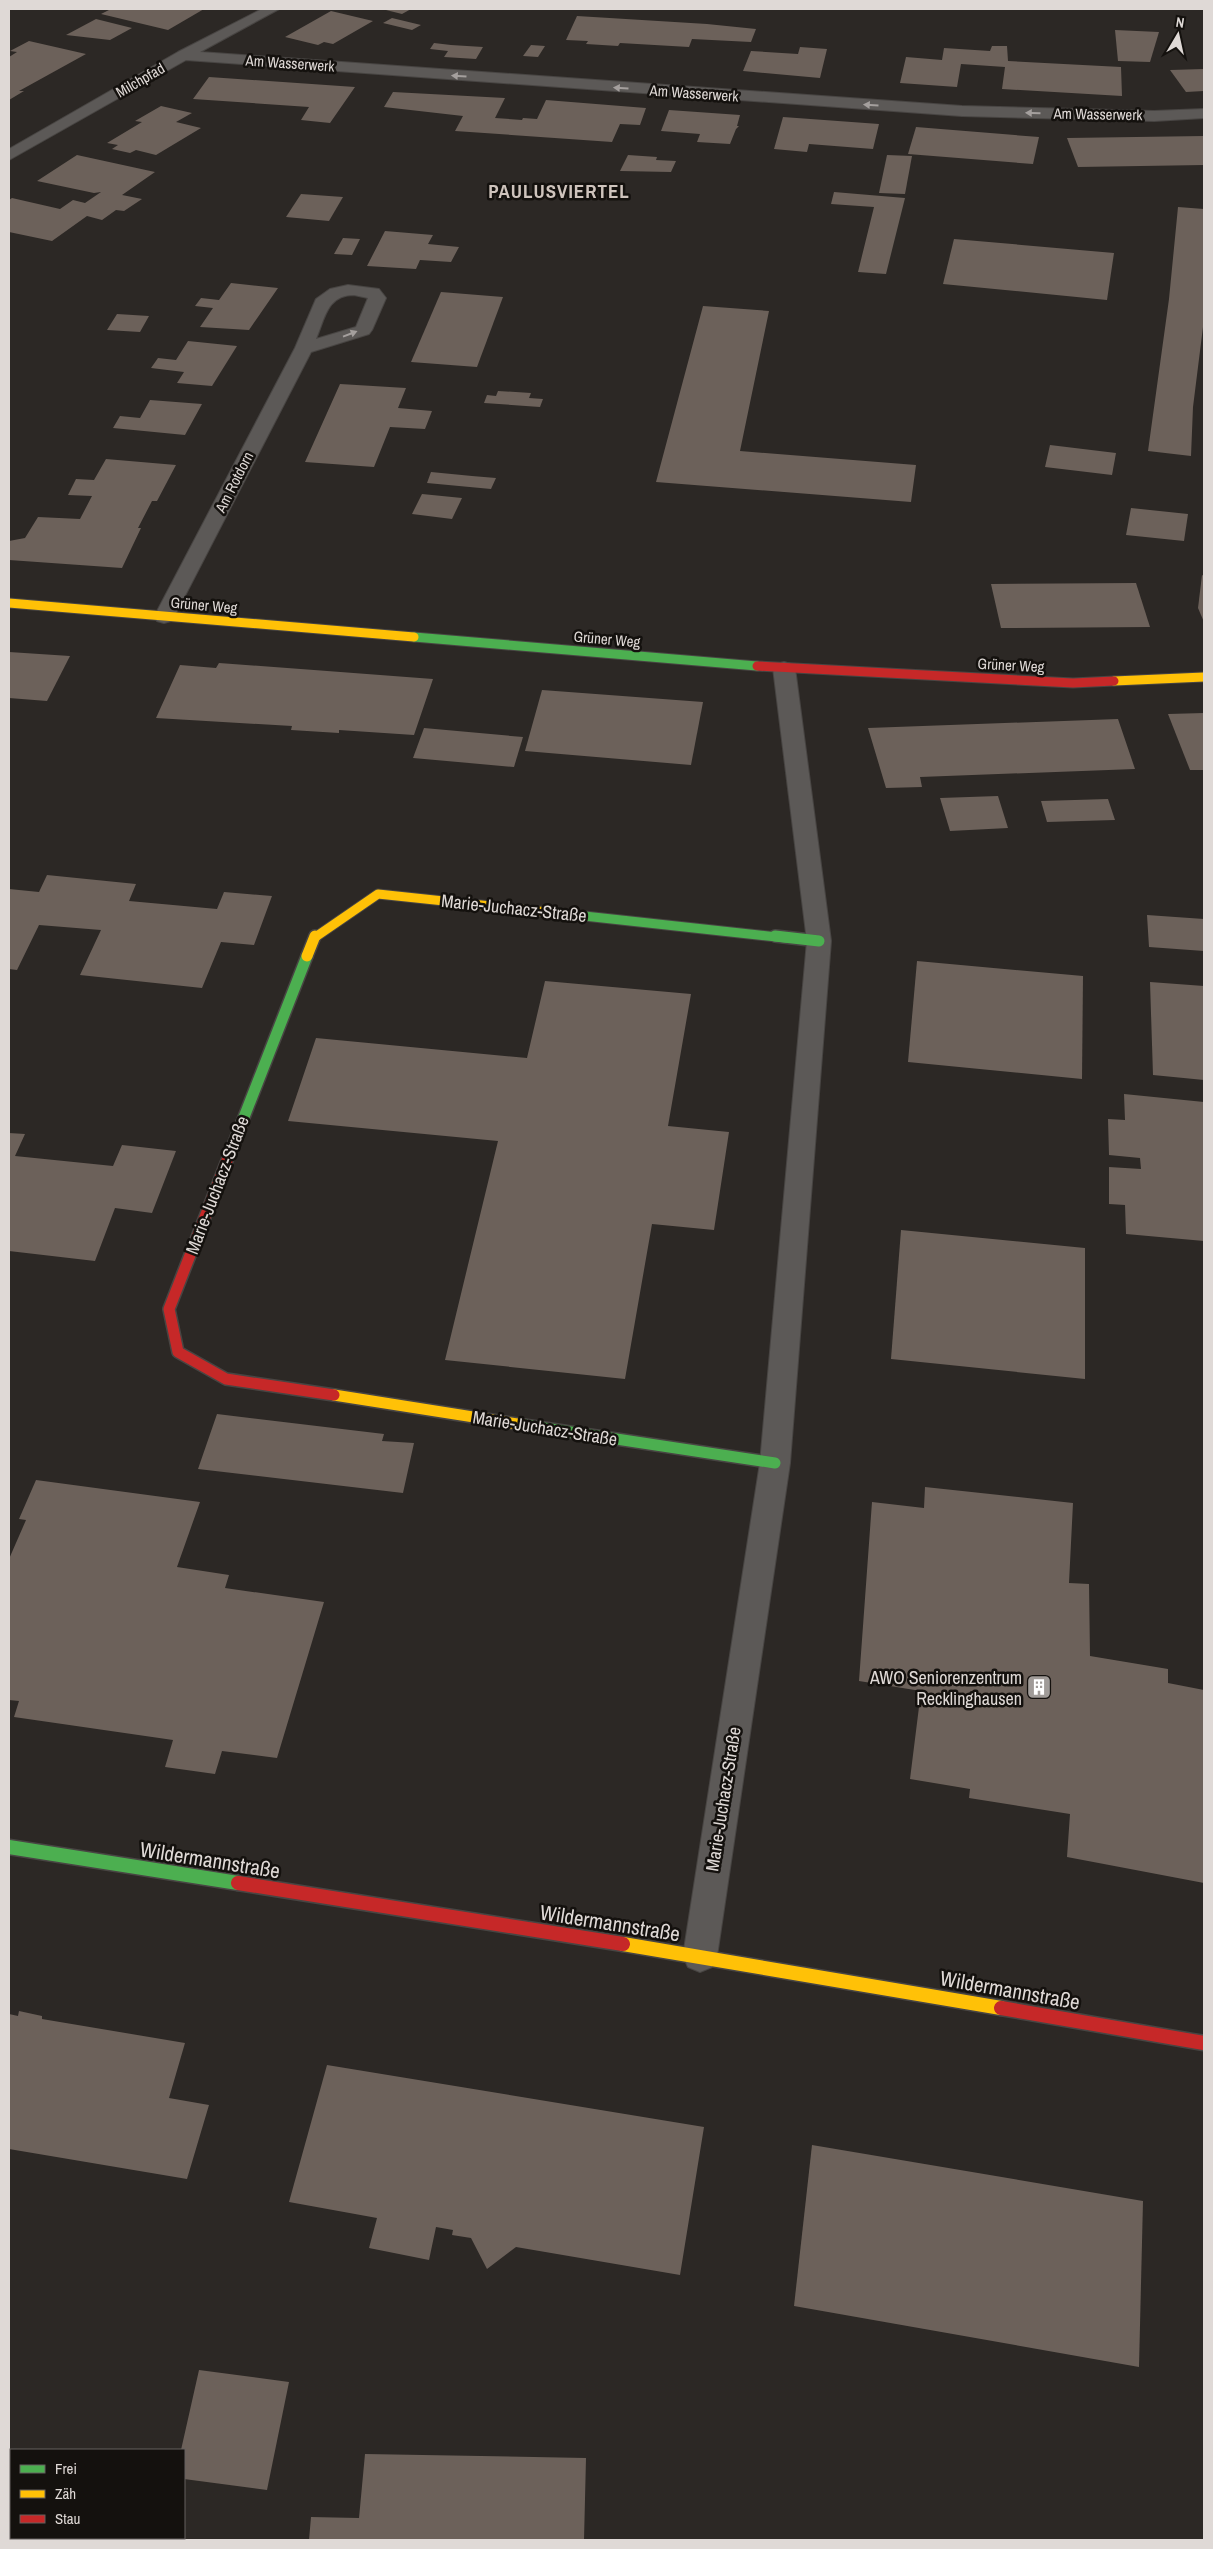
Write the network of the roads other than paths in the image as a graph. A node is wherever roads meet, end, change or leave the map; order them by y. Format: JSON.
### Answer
{"nodes":[{"id":1,"x":272,"y":9,"type":"edge"},
{"id":2,"x":184,"y":55,"type":"junction"},
{"id":3,"x":1204,"y":114,"type":"edge"},
{"id":4,"x":9,"y":155,"type":"edge"},
{"id":5,"x":304,"y":348,"type":"dead end"},
{"id":6,"x":9,"y":603,"type":"edge"},
{"id":7,"x":164,"y":617,"type":"junction"},
{"id":8,"x":784,"y":668,"type":"junction"},
{"id":9,"x":1204,"y":677,"type":"edge"},
{"id":10,"x":819,"y":941,"type":"junction"},
{"id":11,"x":775,"y":1463,"type":"junction"},
{"id":12,"x":9,"y":1847,"type":"edge"},
{"id":13,"x":700,"y":1956,"type":"junction"},
{"id":14,"x":1204,"y":2043,"type":"edge"}],
"edges":[{"from":1,"to":2,"type":"street","name":"Milchpfad"},
{"from":3,"to":2,"type":"street","name":"Am Wasserwerk","one_way":true},
{"from":2,"to":4,"type":"street","name":"Milchpfad"},
{"from":5,"to":7,"type":"street","name":"Am Rotdorn"},
{"from":6,"to":7,"type":"street","name":"Grüner Weg"},
{"from":7,"to":8,"type":"street","name":"Grüner Weg"},
{"from":8,"to":9,"type":"street","name":"Grüner Weg"},
{"from":8,"to":10,"type":"street","name":"Marie-Juchacz-Straße"},
{"from":10,"to":11,"type":"street","name":"Marie-Juchacz-Straße"},
{"from":10,"to":11,"type":"street","name":"Marie-Juchacz-Straße"},
{"from":11,"to":13,"type":"street","name":"Marie-Juchacz-Straße"},
{"from":12,"to":13,"type":"street","name":"Wildermannstraße"},
{"from":13,"to":14,"type":"street","name":"Wildermannstraße"}]}
